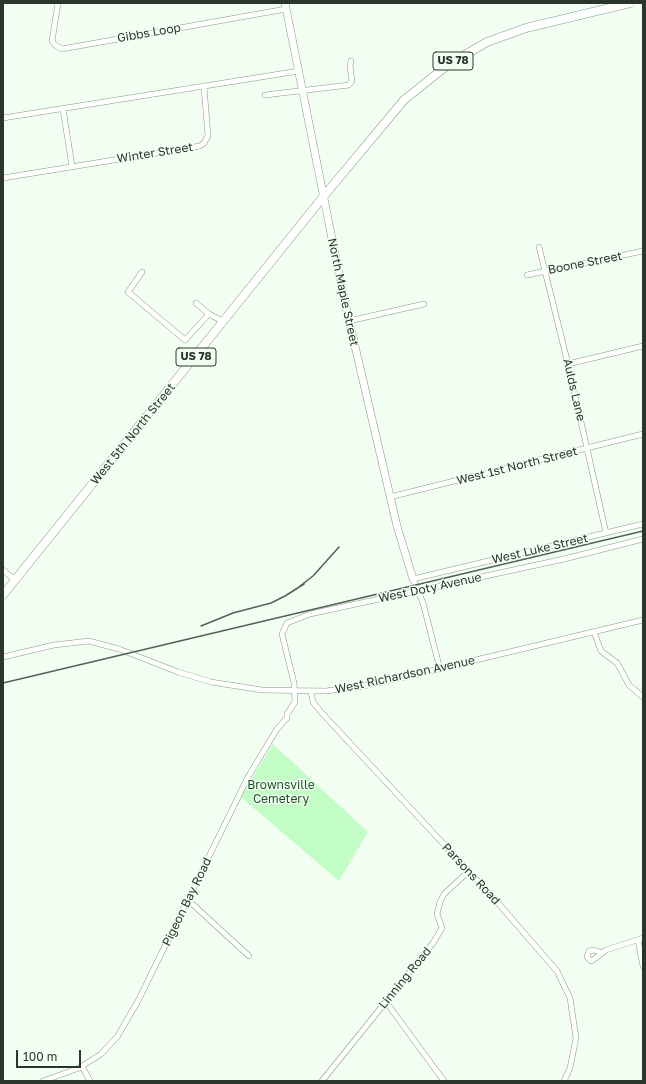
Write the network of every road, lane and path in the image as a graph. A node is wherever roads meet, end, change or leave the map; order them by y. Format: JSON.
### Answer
{"nodes":[{"id":1,"x":58,"y":3,"type":"edge"},
{"id":2,"x":630,"y":3,"type":"edge"},
{"id":3,"x":286,"y":6,"type":"edge"},
{"id":4,"x":351,"y":61,"type":"dead end"},
{"id":5,"x":299,"y":71,"type":"junction"},
{"id":6,"x":204,"y":87,"type":"junction"},
{"id":7,"x":303,"y":91,"type":"junction"},
{"id":8,"x":265,"y":95,"type":"dead end"},
{"id":9,"x":63,"y":109,"type":"junction"},
{"id":10,"x":3,"y":118,"type":"edge"},
{"id":11,"x":72,"y":166,"type":"junction"},
{"id":12,"x":3,"y":178,"type":"edge"},
{"id":13,"x":324,"y":196,"type":"junction"},
{"id":14,"x":539,"y":247,"type":"dead end"},
{"id":15,"x":643,"y":251,"type":"edge"},
{"id":16,"x":545,"y":271,"type":"junction"},
{"id":17,"x":142,"y":272,"type":"dead end"},
{"id":18,"x":527,"y":275,"type":"dead end"},
{"id":19,"x":196,"y":302,"type":"dead end"},
{"id":20,"x":424,"y":304,"type":"dead end"},
{"id":21,"x":209,"y":314,"type":"junction"},
{"id":22,"x":349,"y":321,"type":"junction"},
{"id":23,"x":224,"y":322,"type":"junction"},
{"id":24,"x":643,"y":346,"type":"edge"},
{"id":25,"x":568,"y":364,"type":"junction"},
{"id":26,"x":643,"y":434,"type":"edge"},
{"id":27,"x":587,"y":448,"type":"junction"},
{"id":28,"x":390,"y":496,"type":"junction"},
{"id":29,"x":643,"y":524,"type":"edge"},
{"id":30,"x":606,"y":533,"type":"junction"},
{"id":31,"x":643,"y":539,"type":"edge"},
{"id":32,"x":3,"y":570,"type":"edge"},
{"id":33,"x":413,"y":579,"type":"junction"},
{"id":34,"x":15,"y":580,"type":"junction"},
{"id":35,"x":418,"y":590,"type":"junction"},
{"id":36,"x":3,"y":596,"type":"edge"},
{"id":37,"x":643,"y":620,"type":"edge"},
{"id":38,"x":594,"y":632,"type":"junction"},
{"id":39,"x":3,"y":657,"type":"edge"},
{"id":40,"x":440,"y":669,"type":"junction"},
{"id":41,"x":295,"y":692,"type":"junction"},
{"id":42,"x":311,"y":692,"type":"junction"},
{"id":43,"x":643,"y":697,"type":"edge"},
{"id":44,"x":469,"y":871,"type":"junction"},
{"id":45,"x":188,"y":900,"type":"junction"},
{"id":46,"x":640,"y":939,"type":"edge"},
{"id":47,"x":602,"y":954,"type":"dead end"},
{"id":48,"x":250,"y":956,"type":"dead end"},
{"id":49,"x":643,"y":966,"type":"edge"},
{"id":50,"x":386,"y":1002,"type":"junction"},
{"id":51,"x":82,"y":1066,"type":"junction"},
{"id":52,"x":43,"y":1081,"type":"edge"},
{"id":53,"x":90,"y":1081,"type":"edge"},
{"id":54,"x":322,"y":1081,"type":"edge"},
{"id":55,"x":444,"y":1081,"type":"edge"},
{"id":56,"x":564,"y":1081,"type":"edge"}],
"edges":[{"from":1,"to":3,"type":"street","name":"Gibbs Loop"},
{"from":2,"to":13,"type":"main road","number":"US 78"},
{"from":3,"to":5,"type":"street","name":"North Maple Street"},
{"from":4,"to":7,"type":"street"},
{"from":5,"to":6,"type":"street"},
{"from":5,"to":7,"type":"street","name":"North Maple Street"},
{"from":6,"to":9,"type":"street"},
{"from":6,"to":11,"type":"street","name":"Winter Street"},
{"from":7,"to":8,"type":"street"},
{"from":7,"to":13,"type":"street","name":"North Maple Street"},
{"from":9,"to":10,"type":"street"},
{"from":9,"to":11,"type":"street"},
{"from":11,"to":12,"type":"street","name":"Winter Street"},
{"from":13,"to":22,"type":"street","name":"North Maple Street"},
{"from":13,"to":23,"type":"main road","name":"West 5th North Street","number":"US 78"},
{"from":14,"to":16,"type":"street","name":"Aulds Lane"},
{"from":15,"to":16,"type":"street","name":"Boone Street"},
{"from":16,"to":18,"type":"street","name":"Boone Street"},
{"from":16,"to":25,"type":"street","name":"Aulds Lane"},
{"from":17,"to":21,"type":"street"},
{"from":19,"to":21,"type":"street"},
{"from":20,"to":22,"type":"street"},
{"from":21,"to":23,"type":"street"},
{"from":22,"to":28,"type":"street","name":"North Maple Street"},
{"from":23,"to":34,"type":"main road","name":"West 5th North Street","number":"US 78"},
{"from":24,"to":25,"type":"street"},
{"from":25,"to":27,"type":"street","name":"Aulds Lane"},
{"from":26,"to":27,"type":"street","name":"West 1st North Street"},
{"from":27,"to":28,"type":"street","name":"West 1st North Street"},
{"from":27,"to":30,"type":"street","name":"Aulds Lane"},
{"from":28,"to":33,"type":"street","name":"North Maple Street"},
{"from":29,"to":30,"type":"street","name":"West Luke Street"},
{"from":30,"to":33,"type":"street","name":"West Luke Street"},
{"from":31,"to":35,"type":"street","name":"West Doty Avenue"},
{"from":32,"to":34,"type":"street"},
{"from":33,"to":35,"type":"street"},
{"from":34,"to":36,"type":"main road","name":"West 5th North Street","number":"US 78"},
{"from":35,"to":40,"type":"street"},
{"from":35,"to":41,"type":"street","name":"West Doty Avenue"},
{"from":37,"to":38,"type":"street","name":"West Richardson Avenue"},
{"from":38,"to":40,"type":"street","name":"West Richardson Avenue"},
{"from":38,"to":43,"type":"street"},
{"from":39,"to":41,"type":"street","name":"West Richardson Avenue"},
{"from":40,"to":42,"type":"street","name":"West Richardson Avenue"},
{"from":41,"to":42,"type":"street","name":"West Richardson Avenue"},
{"from":41,"to":45,"type":"street","name":"Pigeon Bay Road"},
{"from":42,"to":44,"type":"street","name":"Parsons Road"},
{"from":44,"to":50,"type":"street","name":"Linning Road"},
{"from":44,"to":56,"type":"street","name":"Parsons Road"},
{"from":45,"to":48,"type":"street"},
{"from":45,"to":51,"type":"street","name":"Pigeon Bay Road"},
{"from":46,"to":47,"type":"street"},
{"from":46,"to":49,"type":"street"},
{"from":50,"to":54,"type":"street","name":"Linning Road"},
{"from":50,"to":55,"type":"street"},
{"from":51,"to":52,"type":"street","name":"Pigeon Bay Road"},
{"from":51,"to":53,"type":"street"}]}
